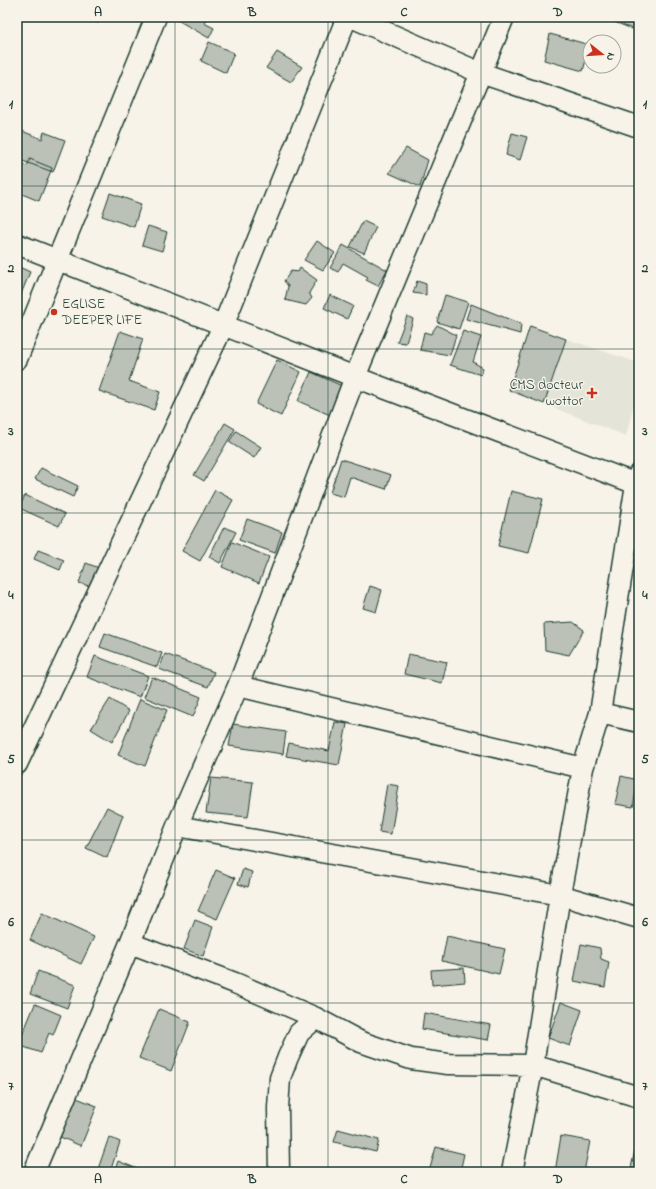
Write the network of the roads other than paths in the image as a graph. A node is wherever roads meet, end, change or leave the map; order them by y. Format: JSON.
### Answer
{"nodes":[{"id":1,"x":156,"y":17,"type":"edge"},
{"id":2,"x":347,"y":17,"type":"edge"},
{"id":3,"x":351,"y":17,"type":"edge"},
{"id":4,"x":504,"y":17,"type":"edge"},
{"id":5,"x":481,"y":73,"type":"junction"},
{"id":6,"x":639,"y":127,"type":"edge"},
{"id":7,"x":17,"y":244,"type":"edge"},
{"id":8,"x":58,"y":259,"type":"junction"},
{"id":9,"x":223,"y":326,"type":"junction"},
{"id":10,"x":17,"y":359,"type":"edge"},
{"id":11,"x":355,"y":378,"type":"junction"},
{"id":12,"x":638,"y":481,"type":"edge"},
{"id":13,"x":238,"y":686,"type":"junction"},
{"id":14,"x":600,"y":713,"type":"junction"},
{"id":15,"x":639,"y":722,"type":"edge"},
{"id":16,"x":17,"y":764,"type":"edge"},
{"id":17,"x":583,"y":768,"type":"junction"},
{"id":18,"x":177,"y":826,"type":"junction"},
{"id":19,"x":560,"y":895,"type":"junction"},
{"id":20,"x":639,"y":918,"type":"edge"},
{"id":21,"x":130,"y":943,"type":"junction"},
{"id":22,"x":316,"y":1018,"type":"junction"},
{"id":23,"x":533,"y":1065,"type":"junction"},
{"id":24,"x":639,"y":1097,"type":"edge"},
{"id":25,"x":34,"y":1172,"type":"edge"},
{"id":26,"x":279,"y":1172,"type":"edge"},
{"id":27,"x":512,"y":1172,"type":"edge"}],
"edges":[{"from":1,"to":8,"type":"street"},
{"from":2,"to":9,"type":"street"},
{"from":3,"to":5,"type":"street"},
{"from":4,"to":5,"type":"street"},
{"from":5,"to":6,"type":"street"},
{"from":5,"to":11,"type":"street"},
{"from":7,"to":8,"type":"street"},
{"from":8,"to":9,"type":"street"},
{"from":8,"to":10,"type":"street"},
{"from":9,"to":11,"type":"street"},
{"from":9,"to":16,"type":"street"},
{"from":11,"to":12,"type":"street"},
{"from":11,"to":13,"type":"street"},
{"from":12,"to":14,"type":"street"},
{"from":13,"to":17,"type":"street"},
{"from":13,"to":18,"type":"street"},
{"from":14,"to":15,"type":"street"},
{"from":14,"to":17,"type":"street"},
{"from":17,"to":19,"type":"street"},
{"from":18,"to":19,"type":"street"},
{"from":18,"to":21,"type":"street"},
{"from":19,"to":20,"type":"street"},
{"from":19,"to":23,"type":"street"},
{"from":21,"to":22,"type":"street"},
{"from":21,"to":25,"type":"street"},
{"from":22,"to":23,"type":"street"},
{"from":22,"to":26,"type":"street"},
{"from":23,"to":24,"type":"street"},
{"from":23,"to":27,"type":"street"}]}
